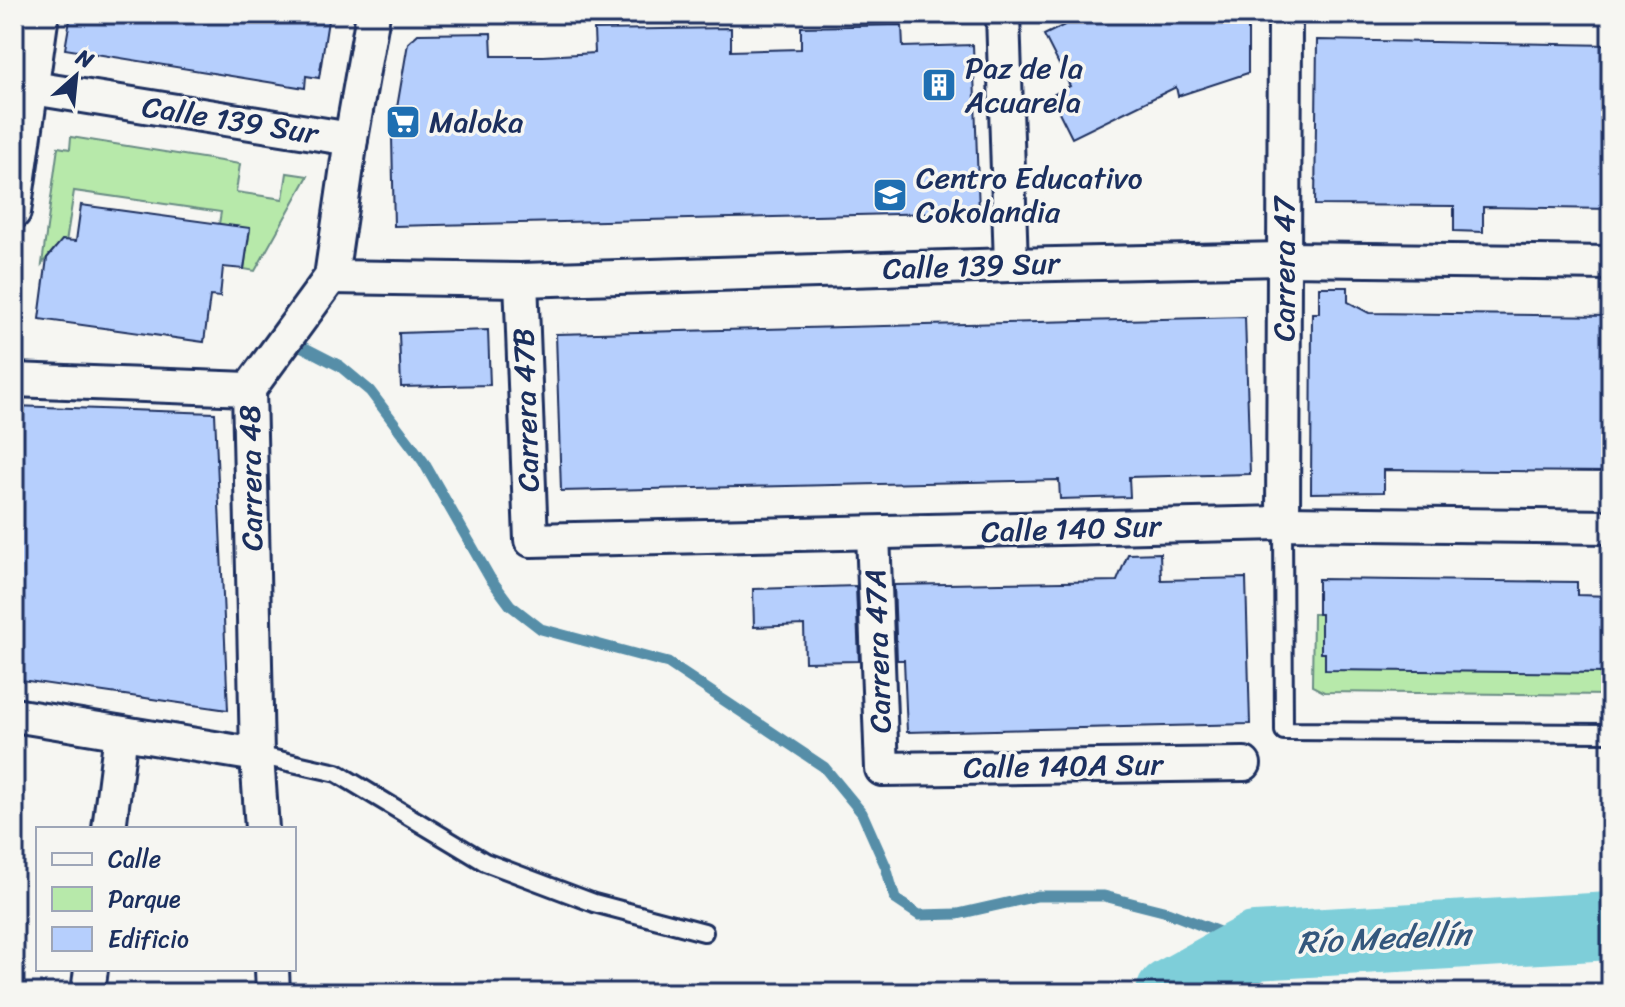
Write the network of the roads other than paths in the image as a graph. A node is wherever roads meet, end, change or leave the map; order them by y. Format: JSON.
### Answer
{"nodes":[{"id":1,"x":42,"y":14,"type":"edge"},
{"id":2,"x":373,"y":14,"type":"edge"},
{"id":3,"x":1003,"y":14,"type":"edge"},
{"id":4,"x":1285,"y":14,"type":"edge"},
{"id":5,"x":23,"y":86,"type":"edge"},
{"id":6,"x":351,"y":139,"type":"junction"},
{"id":7,"x":14,"y":212,"type":"edge"},
{"id":8,"x":1285,"y":259,"type":"junction"},
{"id":9,"x":1611,"y":263,"type":"edge"},
{"id":10,"x":1011,"y":265,"type":"junction"},
{"id":11,"x":331,"y":277,"type":"junction"},
{"id":12,"x":521,"y":280,"type":"junction"},
{"id":13,"x":14,"y":380,"type":"edge"},
{"id":14,"x":249,"y":389,"type":"junction"},
{"id":15,"x":1283,"y":523,"type":"junction"},
{"id":16,"x":1611,"y":527,"type":"edge"},
{"id":17,"x":873,"y":534,"type":"junction"},
{"id":18,"x":531,"y":540,"type":"joint"},
{"id":19,"x":14,"y":715,"type":"edge"},
{"id":20,"x":121,"y":733,"type":"junction"},
{"id":21,"x":1611,"y":733,"type":"edge"},
{"id":22,"x":257,"y":755,"type":"junction"},
{"id":23,"x":1244,"y":764,"type":"dead end"},
{"id":24,"x":882,"y":769,"type":"joint"},
{"id":25,"x":109,"y":827,"type":"edge"},
{"id":26,"x":262,"y":827,"type":"edge"},
{"id":27,"x":704,"y":932,"type":"dead end"},
{"id":28,"x":91,"y":971,"type":"edge"},
{"id":29,"x":272,"y":971,"type":"edge"},
{"id":30,"x":88,"y":993,"type":"edge"},
{"id":31,"x":273,"y":993,"type":"edge"}],
"edges":[{"from":1,"to":5,"type":"street"},
{"from":2,"to":6,"type":"street","name":"Carrera 48"},
{"from":3,"to":10,"type":"street"},
{"from":4,"to":8,"type":"street","name":"Carrera 47"},
{"from":5,"to":6,"type":"street","name":"Calle 139 Sur"},
{"from":5,"to":7,"type":"street"},
{"from":6,"to":11,"type":"street","name":"Carrera 48"},
{"from":8,"to":9,"type":"street","name":"Calle 139 Sur"},
{"from":8,"to":10,"type":"street","name":"Calle 139 Sur"},
{"from":8,"to":15,"type":"street","name":"Carrera 47"},
{"from":10,"to":12,"type":"street","name":"Calle 139 Sur"},
{"from":11,"to":12,"type":"street","name":"Calle 139 Sur"},
{"from":11,"to":14,"type":"street","name":"Carrera 48"},
{"from":12,"to":18,"type":"street","name":"Carrera 47B"},
{"from":13,"to":14,"type":"street"},
{"from":14,"to":22,"type":"street","name":"Carrera 48"},
{"from":15,"to":16,"type":"street","name":"Calle 140 Sur"},
{"from":15,"to":17,"type":"street","name":"Calle 140 Sur"},
{"from":15,"to":21,"type":"lane"},
{"from":17,"to":18,"type":"street","name":"Calle 140 Sur"},
{"from":17,"to":24,"type":"street","name":"Carrera 47A"},
{"from":19,"to":20,"type":"street"},
{"from":20,"to":22,"type":"street"},
{"from":20,"to":25,"type":"street"},
{"from":22,"to":26,"type":"street","name":"Carrera 48"},
{"from":22,"to":27,"type":"lane"},
{"from":23,"to":24,"type":"street","name":"Calle 140A Sur"},
{"from":28,"to":30,"type":"street"},
{"from":29,"to":31,"type":"street"}]}
